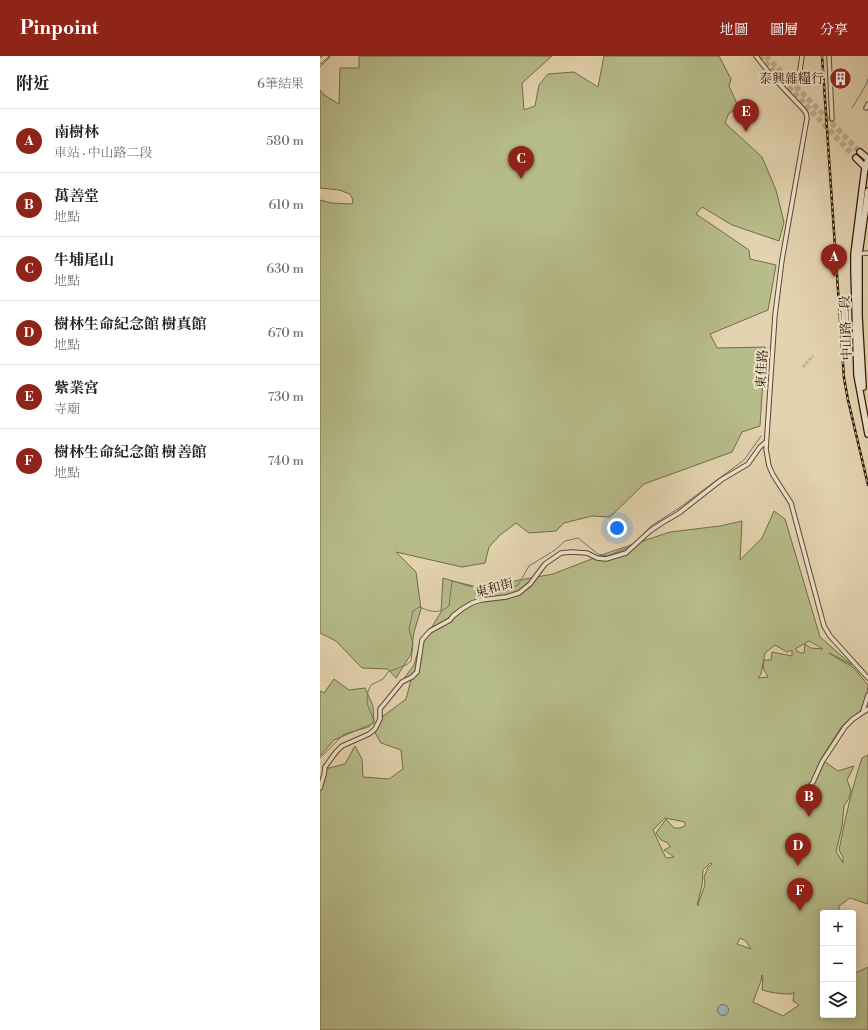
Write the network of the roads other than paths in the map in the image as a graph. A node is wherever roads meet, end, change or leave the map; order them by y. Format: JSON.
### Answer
{"nodes":[{"id":1,"x":326,"y":56,"type":"edge"},
{"id":2,"x":756,"y":56,"type":"edge"},
{"id":3,"x":802,"y":56,"type":"edge"},
{"id":4,"x":829,"y":56,"type":"edge"},
{"id":5,"x":320,"y":61,"type":"edge"},
{"id":6,"x":800,"y":77,"type":"dead end"},
{"id":7,"x":868,"y":104,"type":"edge"},
{"id":8,"x":866,"y":108,"type":"dead end"},
{"id":9,"x":832,"y":119,"type":"dead end"},
{"id":10,"x":860,"y":152,"type":"tunnel mouth"},
{"id":11,"x":856,"y":158,"type":"tunnel mouth"},
{"id":12,"x":868,"y":160,"type":"edge"},
{"id":13,"x":866,"y":167,"type":"edge"},
{"id":14,"x":868,"y":191,"type":"edge"},
{"id":15,"x":868,"y":253,"type":"edge"},
{"id":16,"x":857,"y":254,"type":"junction"},
{"id":17,"x":867,"y":425,"type":"edge"},
{"id":18,"x":868,"y":434,"type":"edge"},
{"id":19,"x":766,"y":442,"type":"junction"},
{"id":20,"x":868,"y":678,"type":"edge"},
{"id":21,"x":868,"y":695,"type":"edge"},
{"id":22,"x":868,"y":709,"type":"edge"},
{"id":23,"x":863,"y":712,"type":"junction"},
{"id":24,"x":809,"y":787,"type":"dead end"},
{"id":25,"x":320,"y":788,"type":"edge"}],
"edges":[{"from":1,"to":5,"type":"street"},
{"from":2,"to":19,"type":"street","name":"東佳路"},
{"from":3,"to":6,"type":"street"},
{"from":4,"to":9,"type":"street"},
{"from":7,"to":8,"type":"street"},
{"from":10,"to":12,"type":"main road"},
{"from":11,"to":13,"type":"main road"},
{"from":12,"to":13,"type":"main road","name":"中山路二段"},
{"from":13,"to":16,"type":"main road","name":"中山路二段"},
{"from":14,"to":16,"type":"main road","name":"中山路二段"},
{"from":15,"to":16,"type":"street"},
{"from":16,"to":17,"type":"main road","name":"中山路二段"},
{"from":17,"to":18,"type":"main road","name":"中山路二段"},
{"from":19,"to":20,"type":"street","name":"東佳路"},
{"from":19,"to":25,"type":"street","name":"東和街"},
{"from":21,"to":23,"type":"street"},
{"from":22,"to":23,"type":"street"},
{"from":23,"to":24,"type":"street"}]}
